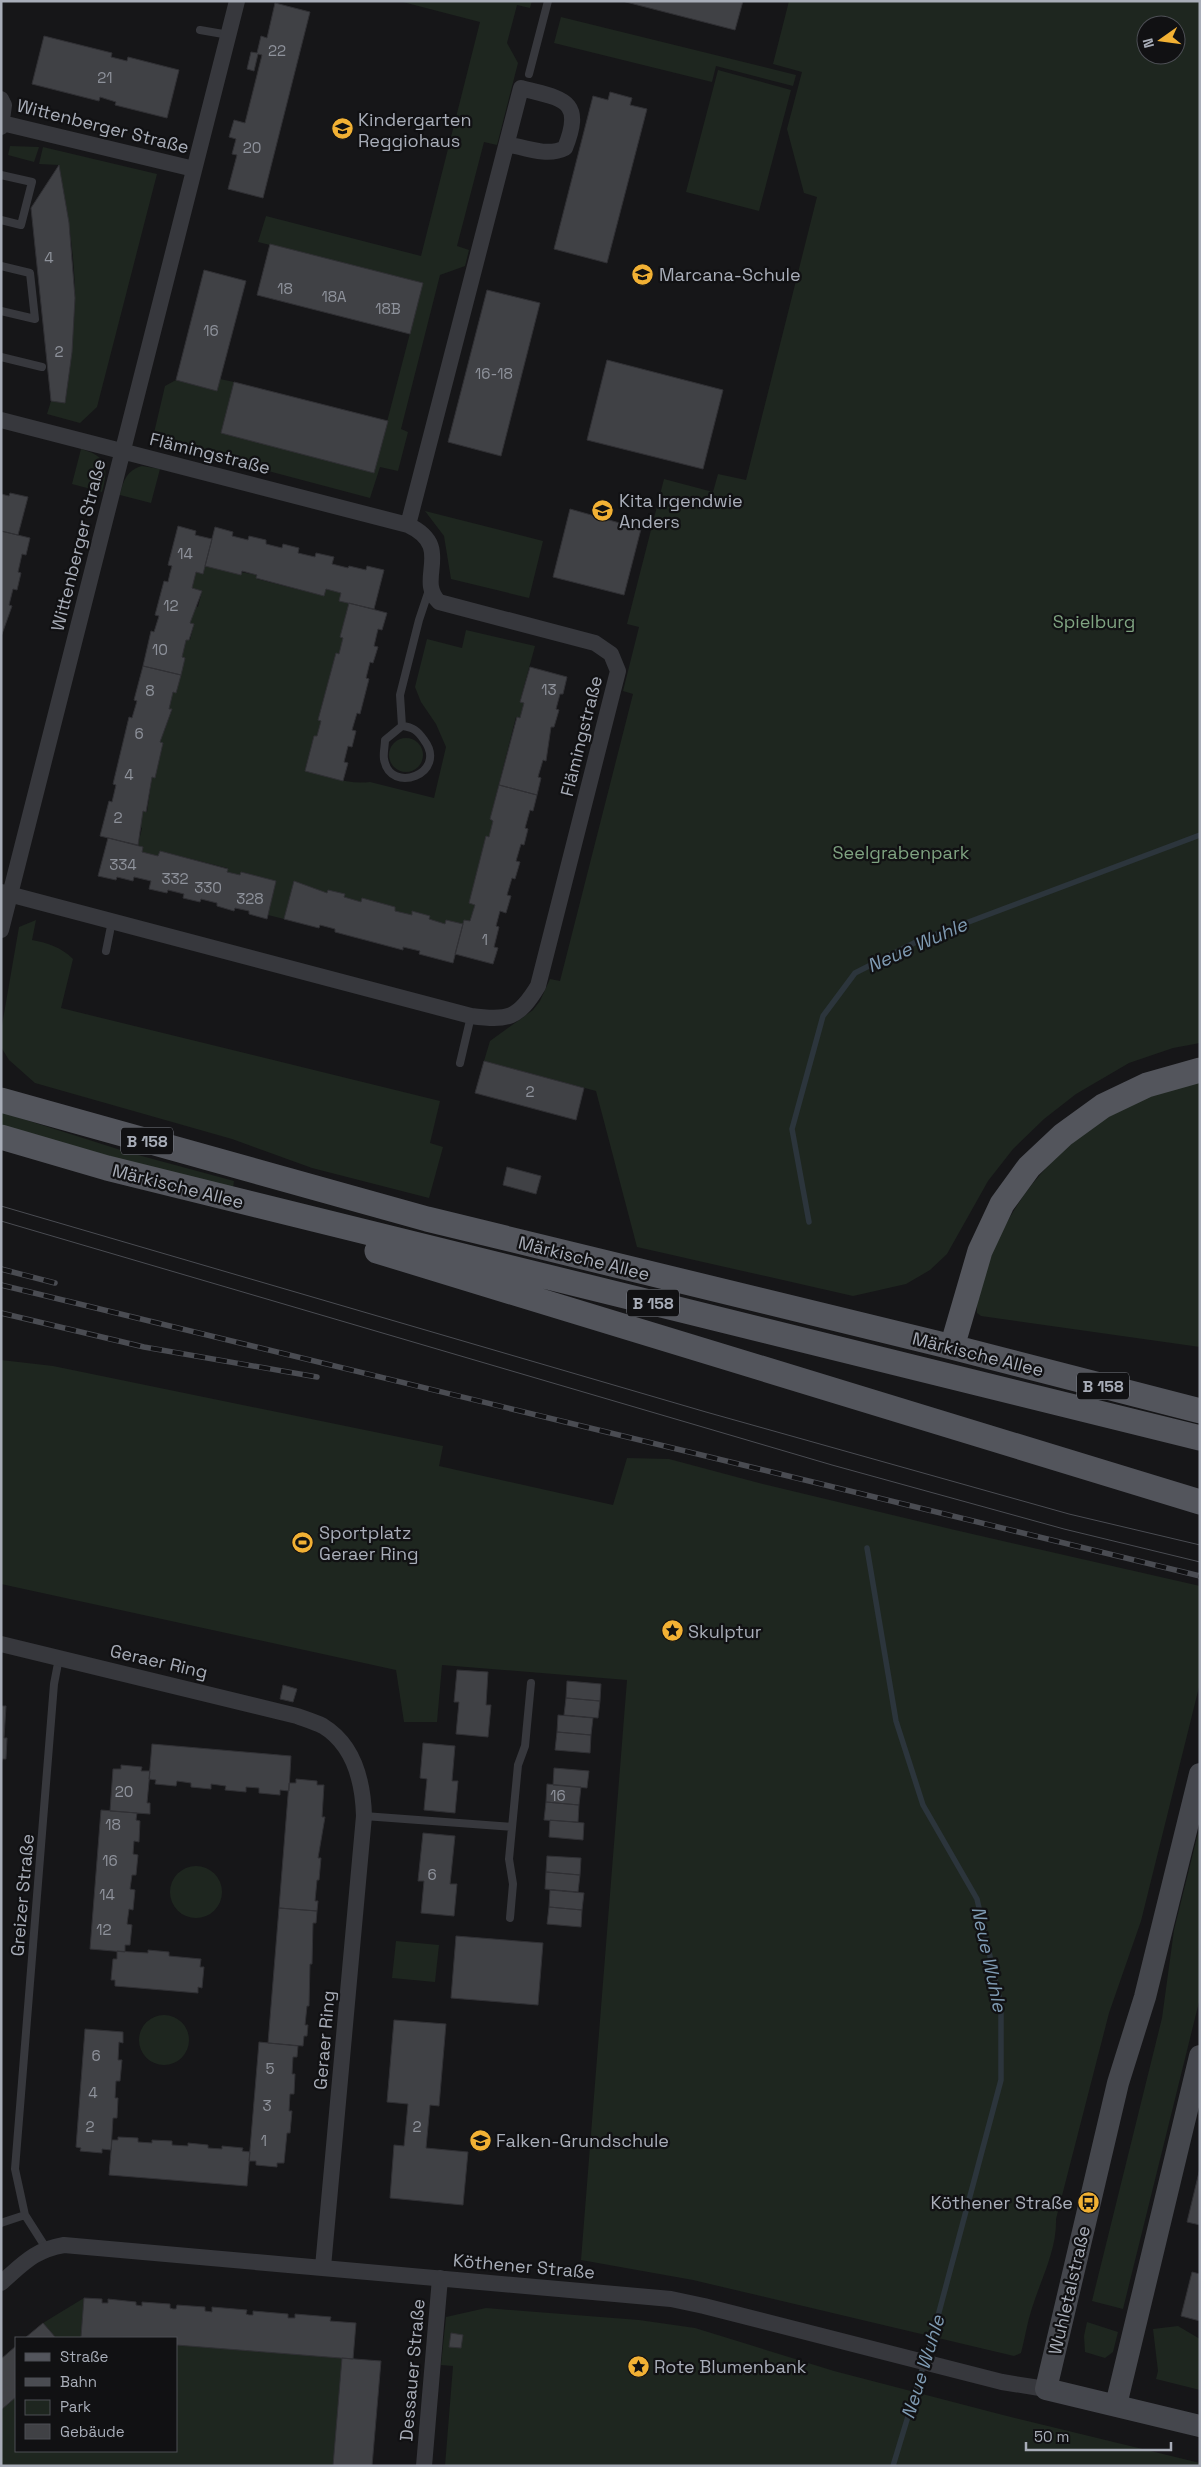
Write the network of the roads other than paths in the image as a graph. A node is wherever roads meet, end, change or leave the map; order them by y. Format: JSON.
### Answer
{"nodes":[{"id":1,"x":237,"y":1,"type":"edge"},
{"id":2,"x":548,"y":1,"type":"edge"},
{"id":3,"x":200,"y":30,"type":"dead end"},
{"id":4,"x":229,"y":35,"type":"junction"},
{"id":5,"x":529,"y":74,"type":"dead end"},
{"id":6,"x":1,"y":99,"type":"edge"},
{"id":7,"x":2,"y":125,"type":"edge"},
{"id":8,"x":507,"y":144,"type":"junction"},
{"id":9,"x":194,"y":169,"type":"junction"},
{"id":10,"x":1,"y":174,"type":"edge"},
{"id":11,"x":1,"y":220,"type":"edge"},
{"id":12,"x":1,"y":266,"type":"edge"},
{"id":13,"x":1,"y":311,"type":"edge"},
{"id":14,"x":1,"y":357,"type":"edge"},
{"id":15,"x":42,"y":367,"type":"dead end"},
{"id":16,"x":1,"y":420,"type":"edge"},
{"id":17,"x":122,"y":452,"type":"junction"},
{"id":18,"x":408,"y":525,"type":"junction"},
{"id":19,"x":430,"y":588,"type":"junction"},
{"id":20,"x":402,"y":726,"type":"junction"},
{"id":21,"x":6,"y":893,"type":"edge"},
{"id":22,"x":112,"y":921,"type":"junction"},
{"id":23,"x":1,"y":930,"type":"edge"},
{"id":24,"x":106,"y":951,"type":"dead end"},
{"id":25,"x":471,"y":1016,"type":"junction"},
{"id":26,"x":460,"y":1063,"type":"dead end"},
{"id":27,"x":1200,"y":1070,"type":"edge"},
{"id":28,"x":1,"y":1100,"type":"edge"},
{"id":29,"x":1,"y":1137,"type":"edge"},
{"id":30,"x":107,"y":1168,"type":"junction"},
{"id":31,"x":952,"y":1347,"type":"junction"},
{"id":32,"x":1200,"y":1410,"type":"edge"},
{"id":33,"x":1200,"y":1438,"type":"edge"},
{"id":34,"x":1200,"y":1502,"type":"edge"},
{"id":35,"x":1,"y":1644,"type":"edge"},
{"id":36,"x":60,"y":1658,"type":"junction"},
{"id":37,"x":531,"y":1683,"type":"dead end"},
{"id":38,"x":1200,"y":1774,"type":"edge"},
{"id":39,"x":364,"y":1816,"type":"junction"},
{"id":40,"x":512,"y":1827,"type":"junction"},
{"id":41,"x":510,"y":1918,"type":"dead end"},
{"id":42,"x":1200,"y":2056,"type":"edge"},
{"id":43,"x":25,"y":2215,"type":"junction"},
{"id":44,"x":1,"y":2223,"type":"edge"},
{"id":45,"x":46,"y":2248,"type":"junction"},
{"id":46,"x":323,"y":2267,"type":"junction"},
{"id":47,"x":440,"y":2278,"type":"junction"},
{"id":48,"x":1,"y":2283,"type":"edge"},
{"id":49,"x":1046,"y":2389,"type":"junction"},
{"id":50,"x":1116,"y":2405,"type":"junction"},
{"id":51,"x":1200,"y":2426,"type":"edge"},
{"id":52,"x":424,"y":2466,"type":"edge"}],
"edges":[{"from":1,"to":4,"type":"street","name":"Wittenberger Straße"},
{"from":2,"to":5,"type":"lane"},
{"from":3,"to":4,"type":"lane"},
{"from":4,"to":9,"type":"street","name":"Wittenberger Straße"},
{"from":6,"to":7,"type":"street"},
{"from":7,"to":9,"type":"street","name":"Wittenberger Straße"},
{"from":8,"to":8,"type":"street"},
{"from":8,"to":18,"type":"street"},
{"from":9,"to":17,"type":"street","name":"Wittenberger Straße"},
{"from":10,"to":11,"type":"lane"},
{"from":12,"to":13,"type":"lane"},
{"from":14,"to":15,"type":"lane"},
{"from":16,"to":17,"type":"street","name":"Flämingstraße"},
{"from":17,"to":18,"type":"street","name":"Flämingstraße"},
{"from":17,"to":21,"type":"street","name":"Wittenberger Straße"},
{"from":18,"to":19,"type":"street","name":"Flämingstraße"},
{"from":19,"to":20,"type":"lane","name":"Flämingstraße"},
{"from":19,"to":25,"type":"street","name":"Flämingstraße"},
{"from":20,"to":20,"type":"lane"},
{"from":21,"to":22,"type":"street"},
{"from":21,"to":23,"type":"street","name":"Wittenberger Straße"},
{"from":22,"to":24,"type":"lane"},
{"from":22,"to":25,"type":"street"},
{"from":25,"to":26,"type":"lane"},
{"from":27,"to":31,"type":"main road"},
{"from":28,"to":31,"type":"main road","name":"Märkische Allee","number":"B 158"},
{"from":29,"to":30,"type":"main road","name":"Märkische Allee","number":"B 158"},
{"from":30,"to":33,"type":"main road","name":"Märkische Allee","number":"B 158"},
{"from":30,"to":34,"type":"main road"},
{"from":31,"to":32,"type":"main road","name":"Märkische Allee","number":"B 158"},
{"from":35,"to":36,"type":"street","name":"Geraer Ring"},
{"from":36,"to":39,"type":"street","name":"Geraer Ring"},
{"from":36,"to":43,"type":"lane","name":"Greizer Straße"},
{"from":37,"to":40,"type":"lane"},
{"from":38,"to":49,"type":"main road","name":"Wuhletalstraße"},
{"from":39,"to":40,"type":"lane"},
{"from":39,"to":46,"type":"street","name":"Geraer Ring"},
{"from":40,"to":41,"type":"lane"},
{"from":42,"to":50,"type":"main road"},
{"from":43,"to":44,"type":"lane"},
{"from":43,"to":45,"type":"lane","name":"Greizer Straße"},
{"from":45,"to":46,"type":"street","name":"Köthener Straße"},
{"from":45,"to":48,"type":"street","name":"Köthener Straße"},
{"from":46,"to":47,"type":"street","name":"Köthener Straße"},
{"from":47,"to":49,"type":"street","name":"Köthener Straße"},
{"from":47,"to":52,"type":"street","name":"Dessauer Straße"},
{"from":49,"to":50,"type":"main road"},
{"from":50,"to":51,"type":"main road"}]}
